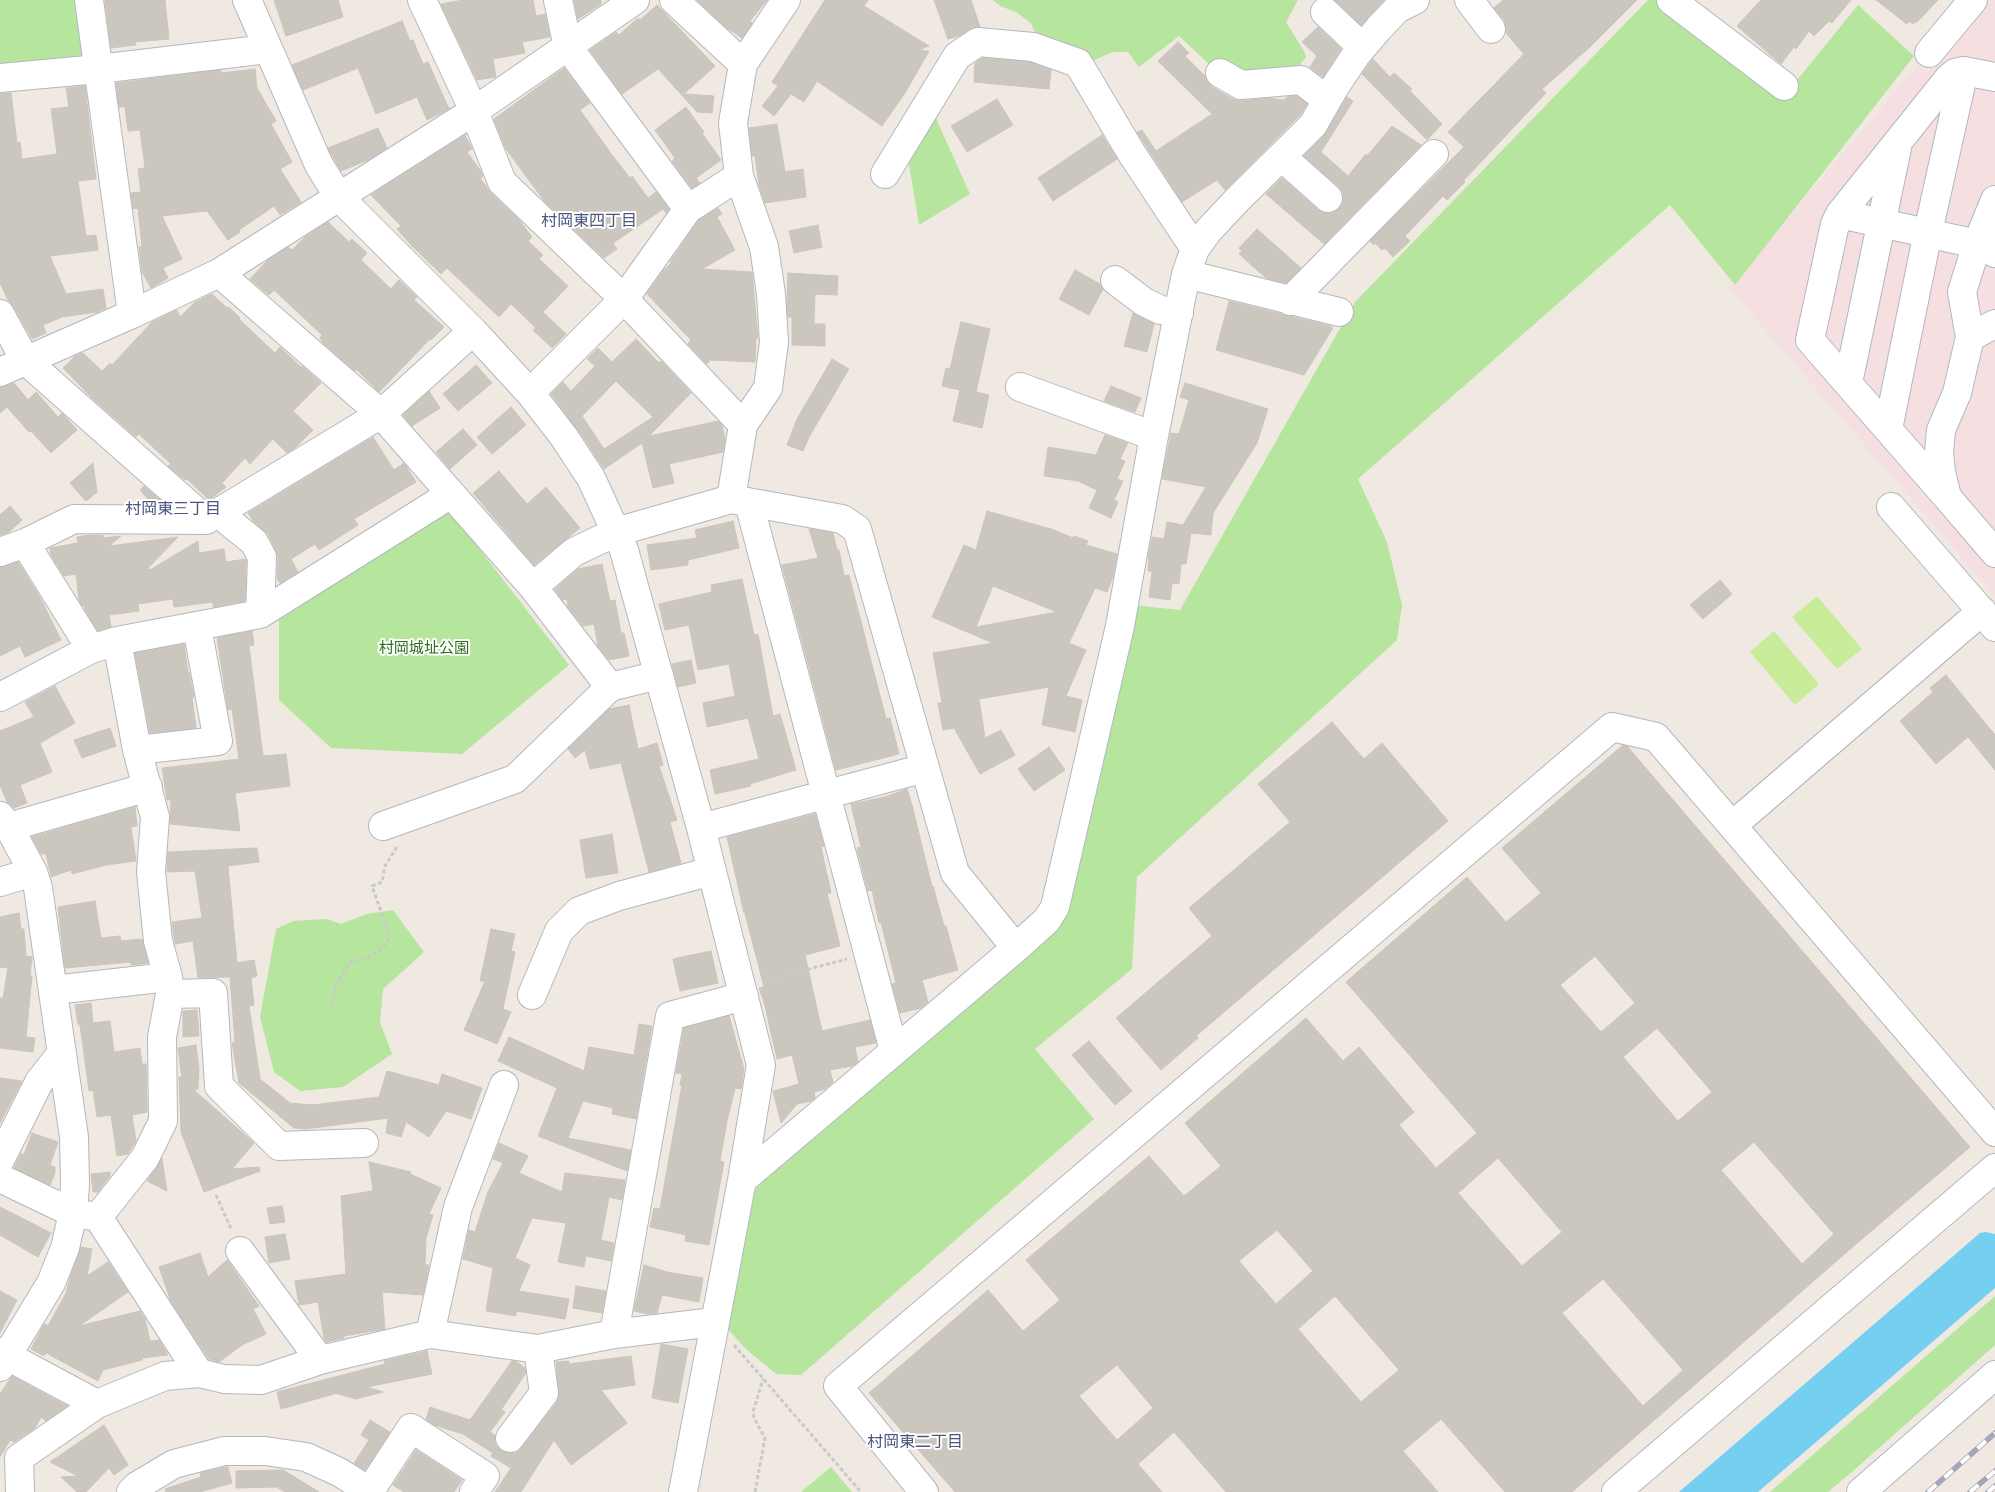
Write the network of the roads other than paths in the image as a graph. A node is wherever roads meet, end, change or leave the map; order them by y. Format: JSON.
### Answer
{"nodes":[{"id":1,"x":89,"y":0,"type":"edge"},
{"id":2,"x":247,"y":0,"type":"edge"},
{"id":3,"x":422,"y":0,"type":"edge"},
{"id":4,"x":558,"y":0,"type":"edge"},
{"id":5,"x":635,"y":0,"type":"edge"},
{"id":6,"x":674,"y":0,"type":"edge"},
{"id":7,"x":786,"y":0,"type":"edge"},
{"id":8,"x":1415,"y":0,"type":"edge"},
{"id":9,"x":1469,"y":0,"type":"edge"},
{"id":10,"x":1671,"y":0,"type":"edge"},
{"id":11,"x":1973,"y":0,"type":"edge"},
{"id":12,"x":1325,"y":12,"type":"dead end"},
{"id":13,"x":1491,"y":28,"type":"dead end"},
{"id":14,"x":568,"y":47,"type":"junction"},
{"id":15,"x":1362,"y":47,"type":"junction"},
{"id":16,"x":268,"y":49,"type":"junction"},
{"id":17,"x":1930,"y":53,"type":"dead end"},
{"id":18,"x":743,"y":64,"type":"junction"},
{"id":19,"x":98,"y":69,"type":"junction"},
{"id":20,"x":1964,"y":71,"type":"junction"},
{"id":21,"x":1995,"y":77,"type":"edge"},
{"id":22,"x":0,"y":78,"type":"edge"},
{"id":23,"x":1784,"y":86,"type":"dead end"},
{"id":24,"x":1232,"y":87,"type":"dead end"},
{"id":25,"x":1327,"y":100,"type":"junction"},
{"id":26,"x":474,"y":111,"type":"junction"},
{"id":27,"x":1898,"y":142,"type":"junction"},
{"id":28,"x":1434,"y":154,"type":"dead end"},
{"id":29,"x":1282,"y":157,"type":"junction"},
{"id":30,"x":885,"y":174,"type":"dead end"},
{"id":31,"x":738,"y":176,"type":"junction"},
{"id":32,"x":339,"y":197,"type":"junction"},
{"id":33,"x":1328,"y":198,"type":"dead end"},
{"id":34,"x":1995,"y":200,"type":"edge"},
{"id":35,"x":688,"y":209,"type":"junction"},
{"id":36,"x":1840,"y":214,"type":"junction"},
{"id":37,"x":1881,"y":223,"type":"junction"},
{"id":38,"x":1928,"y":232,"type":"junction"},
{"id":39,"x":1986,"y":248,"type":"edge"},
{"id":40,"x":1195,"y":249,"type":"junction"},
{"id":41,"x":219,"y":273,"type":"junction"},
{"id":42,"x":1186,"y":274,"type":"junction"},
{"id":43,"x":1115,"y":280,"type":"dead end"},
{"id":44,"x":624,"y":299,"type":"junction"},
{"id":45,"x":1290,"y":301,"type":"junction"},
{"id":46,"x":1339,"y":312,"type":"dead end"},
{"id":47,"x":1179,"y":313,"type":"junction"},
{"id":48,"x":0,"y":314,"type":"edge"},
{"id":49,"x":132,"y":314,"type":"junction"},
{"id":50,"x":1995,"y":324,"type":"edge"},
{"id":51,"x":473,"y":330,"type":"junction"},
{"id":52,"x":1970,"y":337,"type":"junction"},
{"id":53,"x":25,"y":360,"type":"junction"},
{"id":54,"x":0,"y":372,"type":"edge"},
{"id":55,"x":1848,"y":383,"type":"junction"},
{"id":56,"x":1020,"y":387,"type":"dead end"},
{"id":57,"x":530,"y":393,"type":"junction"},
{"id":58,"x":381,"y":414,"type":"junction"},
{"id":59,"x":743,"y":424,"type":"junction"},
{"id":60,"x":1888,"y":429,"type":"junction"},
{"id":61,"x":1154,"y":436,"type":"junction"},
{"id":62,"x":451,"y":494,"type":"junction"},
{"id":63,"x":1947,"y":497,"type":"junction"},
{"id":64,"x":740,"y":501,"type":"junction"},
{"id":65,"x":1891,"y":507,"type":"dead end"},
{"id":66,"x":212,"y":516,"type":"junction"},
{"id":67,"x":616,"y":532,"type":"junction"},
{"id":68,"x":25,"y":543,"type":"junction"},
{"id":69,"x":0,"y":552,"type":"edge"},
{"id":70,"x":1995,"y":553,"type":"edge"},
{"id":71,"x":533,"y":587,"type":"junction"},
{"id":72,"x":260,"y":614,"type":"junction"},
{"id":73,"x":1988,"y":619,"type":"edge"},
{"id":74,"x":197,"y":627,"type":"junction"},
{"id":75,"x":117,"y":641,"type":"junction"},
{"id":76,"x":91,"y":649,"type":"junction"},
{"id":77,"x":659,"y":675,"type":"junction"},
{"id":78,"x":610,"y":687,"type":"junction"},
{"id":79,"x":0,"y":697,"type":"edge"},
{"id":80,"x":137,"y":750,"type":"junction"},
{"id":81,"x":925,"y":768,"type":"junction"},
{"id":82,"x":148,"y":787,"type":"junction"},
{"id":83,"x":826,"y":794,"type":"junction"},
{"id":84,"x":4,"y":821,"type":"edge"},
{"id":85,"x":1732,"y":825,"type":"junction"},
{"id":86,"x":701,"y":828,"type":"junction"},
{"id":87,"x":391,"y":835,"type":"road end"},
{"id":88,"x":712,"y":871,"type":"junction"},
{"id":89,"x":33,"y":872,"type":"junction"},
{"id":90,"x":0,"y":882,"type":"edge"},
{"id":91,"x":1016,"y":948,"type":"junction"},
{"id":92,"x":169,"y":985,"type":"junction"},
{"id":93,"x":54,"y":990,"type":"junction"},
{"id":94,"x":743,"y":991,"type":"junction"},
{"id":95,"x":532,"y":995,"type":"dead end"},
{"id":96,"x":894,"y":1050,"type":"junction"},
{"id":97,"x":62,"y":1054,"type":"junction"},
{"id":98,"x":504,"y":1085,"type":"dead end"},
{"id":99,"x":1995,"y":1132,"type":"edge"},
{"id":100,"x":364,"y":1142,"type":"dead end"},
{"id":101,"x":0,"y":1160,"type":"edge"},
{"id":102,"x":1995,"y":1168,"type":"edge"},
{"id":103,"x":0,"y":1178,"type":"edge"},
{"id":104,"x":742,"y":1180,"type":"junction"},
{"id":105,"x":86,"y":1215,"type":"junction"},
{"id":106,"x":240,"y":1251,"type":"road end"},
{"id":107,"x":714,"y":1322,"type":"junction"},
{"id":108,"x":430,"y":1334,"type":"junction"},
{"id":109,"x":614,"y":1334,"type":"junction"},
{"id":110,"x":538,"y":1349,"type":"junction"},
{"id":111,"x":2,"y":1358,"type":"edge"},
{"id":112,"x":320,"y":1360,"type":"junction"},
{"id":113,"x":199,"y":1373,"type":"junction"},
{"id":114,"x":1995,"y":1375,"type":"edge"},
{"id":115,"x":97,"y":1404,"type":"junction"},
{"id":116,"x":510,"y":1438,"type":"dead end"},
{"id":117,"x":20,"y":1492,"type":"edge"},
{"id":118,"x":131,"y":1492,"type":"edge"},
{"id":119,"x":370,"y":1492,"type":"edge"},
{"id":120,"x":474,"y":1492,"type":"edge"},
{"id":121,"x":683,"y":1492,"type":"edge"},
{"id":122,"x":924,"y":1492,"type":"edge"},
{"id":123,"x":1616,"y":1492,"type":"edge"},
{"id":124,"x":1861,"y":1492,"type":"edge"}],
"edges":[{"from":1,"to":19,"type":"street"},
{"from":2,"to":16,"type":"street"},
{"from":3,"to":26,"type":"street"},
{"from":4,"to":14,"type":"street"},
{"from":5,"to":14,"type":"street"},
{"from":6,"to":18,"type":"street"},
{"from":7,"to":18,"type":"street"},
{"from":8,"to":15,"type":"street"},
{"from":9,"to":13,"type":"street"},
{"from":10,"to":23,"type":"street"},
{"from":11,"to":17,"type":"street"},
{"from":12,"to":15,"type":"street"},
{"from":14,"to":26,"type":"street"},
{"from":14,"to":35,"type":"street"},
{"from":15,"to":25,"type":"street"},
{"from":16,"to":19,"type":"street"},
{"from":16,"to":32,"type":"street"},
{"from":18,"to":31,"type":"street"},
{"from":19,"to":22,"type":"street"},
{"from":19,"to":49,"type":"street"},
{"from":20,"to":21,"type":"street"},
{"from":20,"to":27,"type":"street"},
{"from":20,"to":38,"type":"street"},
{"from":24,"to":25,"type":"street"},
{"from":25,"to":29,"type":"street"},
{"from":26,"to":32,"type":"street"},
{"from":26,"to":44,"type":"street"},
{"from":27,"to":36,"type":"street"},
{"from":27,"to":37,"type":"street"},
{"from":28,"to":45,"type":"street"},
{"from":29,"to":33,"type":"street"},
{"from":29,"to":40,"type":"street"},
{"from":30,"to":40,"type":"street"},
{"from":31,"to":35,"type":"street"},
{"from":31,"to":59,"type":"street"},
{"from":32,"to":41,"type":"street"},
{"from":32,"to":51,"type":"street"},
{"from":34,"to":39,"type":"street"},
{"from":35,"to":44,"type":"street"},
{"from":36,"to":37,"type":"street"},
{"from":36,"to":55,"type":"street"},
{"from":37,"to":38,"type":"street"},
{"from":37,"to":55,"type":"street"},
{"from":38,"to":39,"type":"street"},
{"from":38,"to":60,"type":"street"},
{"from":39,"to":52,"type":"street"},
{"from":40,"to":42,"type":"street"},
{"from":41,"to":49,"type":"street"},
{"from":41,"to":58,"type":"street"},
{"from":42,"to":45,"type":"street"},
{"from":42,"to":47,"type":"street"},
{"from":43,"to":47,"type":"street"},
{"from":44,"to":57,"type":"street"},
{"from":44,"to":59,"type":"street"},
{"from":45,"to":46,"type":"street"},
{"from":47,"to":61,"type":"street"},
{"from":48,"to":53,"type":"street"},
{"from":49,"to":53,"type":"street"},
{"from":50,"to":52,"type":"street"},
{"from":51,"to":57,"type":"street"},
{"from":51,"to":58,"type":"street"},
{"from":52,"to":63,"type":"street"},
{"from":53,"to":54,"type":"street"},
{"from":53,"to":66,"type":"street"},
{"from":55,"to":60,"type":"street"},
{"from":56,"to":61,"type":"street"},
{"from":57,"to":67,"type":"street"},
{"from":58,"to":62,"type":"street"},
{"from":58,"to":66,"type":"street"},
{"from":59,"to":64,"type":"street"},
{"from":60,"to":63,"type":"street"},
{"from":61,"to":91,"type":"street"},
{"from":62,"to":71,"type":"street"},
{"from":62,"to":72,"type":"street"},
{"from":63,"to":70,"type":"street"},
{"from":64,"to":67,"type":"street"},
{"from":64,"to":81,"type":"street"},
{"from":64,"to":83,"type":"street"},
{"from":65,"to":73,"type":"street"},
{"from":66,"to":68,"type":"street"},
{"from":66,"to":72,"type":"street"},
{"from":67,"to":71,"type":"street"},
{"from":67,"to":77,"type":"street"},
{"from":68,"to":69,"type":"street"},
{"from":68,"to":76,"type":"street"},
{"from":71,"to":78,"type":"street"},
{"from":72,"to":74,"type":"street"},
{"from":73,"to":85,"type":"street"},
{"from":74,"to":75,"type":"street"},
{"from":74,"to":80,"type":"street"},
{"from":75,"to":76,"type":"street"},
{"from":75,"to":80,"type":"street"},
{"from":76,"to":79,"type":"street"},
{"from":77,"to":78,"type":"street"},
{"from":77,"to":86,"type":"street"},
{"from":78,"to":87,"type":"street"},
{"from":80,"to":82,"type":"street"},
{"from":81,"to":83,"type":"street"},
{"from":81,"to":91,"type":"street"},
{"from":82,"to":84,"type":"street"},
{"from":82,"to":92,"type":"street"},
{"from":83,"to":86,"type":"street"},
{"from":83,"to":96,"type":"street"},
{"from":84,"to":89,"type":"street"},
{"from":85,"to":99,"type":"street"},
{"from":85,"to":122,"type":"street"},
{"from":86,"to":88,"type":"street"},
{"from":88,"to":94,"type":"street"},
{"from":88,"to":95,"type":"street"},
{"from":89,"to":90,"type":"street"},
{"from":89,"to":93,"type":"street"},
{"from":91,"to":96,"type":"street"},
{"from":92,"to":93,"type":"street"},
{"from":92,"to":100,"type":"street"},
{"from":92,"to":105,"type":"street"},
{"from":93,"to":97,"type":"street"},
{"from":94,"to":104,"type":"street"},
{"from":94,"to":109,"type":"street"},
{"from":96,"to":104,"type":"street"},
{"from":97,"to":101,"type":"street"},
{"from":97,"to":105,"type":"street"},
{"from":98,"to":108,"type":"street"},
{"from":102,"to":123,"type":"street"},
{"from":103,"to":105,"type":"street"},
{"from":104,"to":107,"type":"street"},
{"from":105,"to":111,"type":"street"},
{"from":105,"to":113,"type":"street"},
{"from":106,"to":112,"type":"street"},
{"from":107,"to":109,"type":"street"},
{"from":107,"to":121,"type":"street"},
{"from":108,"to":110,"type":"street"},
{"from":108,"to":112,"type":"street"},
{"from":109,"to":110,"type":"street"},
{"from":110,"to":116,"type":"street"},
{"from":111,"to":115,"type":"street"},
{"from":112,"to":113,"type":"street"},
{"from":113,"to":115,"type":"street"},
{"from":114,"to":124,"type":"street"},
{"from":115,"to":117,"type":"street"},
{"from":118,"to":119,"type":"street"},
{"from":119,"to":120,"type":"street"}]}
